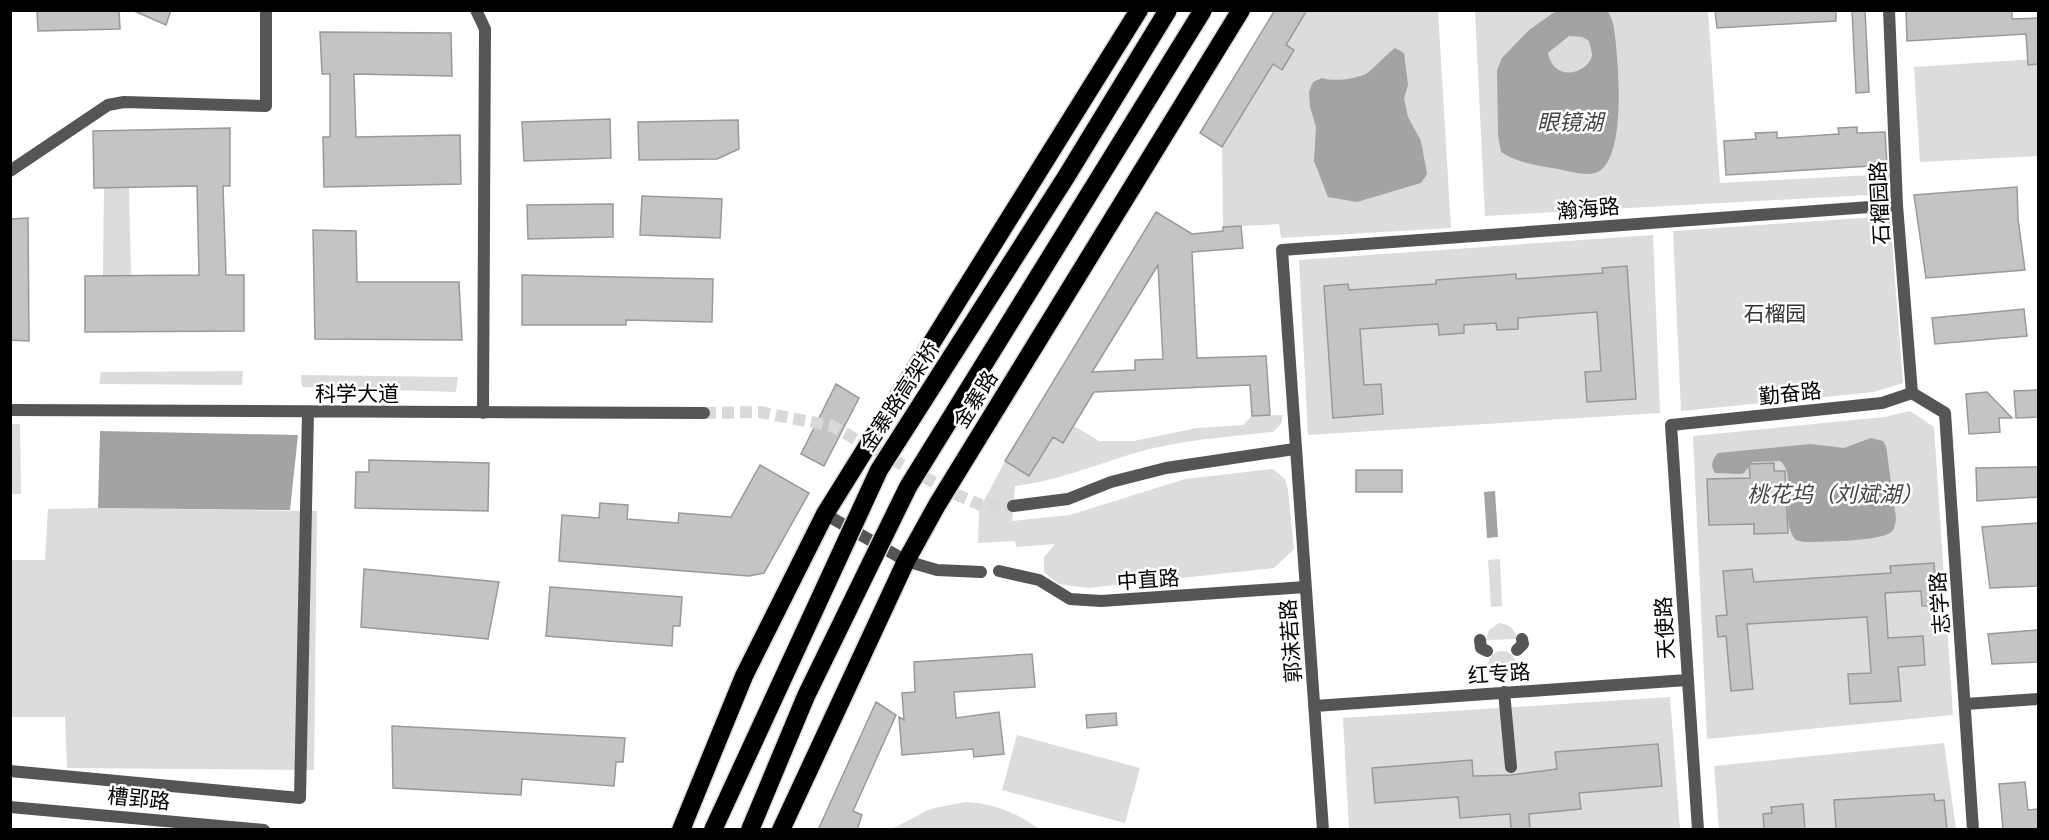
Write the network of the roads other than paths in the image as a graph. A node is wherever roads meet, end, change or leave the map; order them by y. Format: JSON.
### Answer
{"nodes":[{"id":1,"x":266,"y":10,"type":"edge"},
{"id":2,"x":477,"y":10,"type":"edge"},
{"id":3,"x":1138,"y":10,"type":"edge"},
{"id":4,"x":1168,"y":10,"type":"edge"},
{"id":5,"x":1203,"y":10,"type":"edge"},
{"id":6,"x":1241,"y":10,"type":"edge"},
{"id":7,"x":1889,"y":10,"type":"edge"},
{"id":8,"x":10,"y":171,"type":"edge"},
{"id":9,"x":1897,"y":205,"type":"junction"},
{"id":10,"x":1282,"y":250,"type":"joint"},
{"id":11,"x":1912,"y":393,"type":"junction"},
{"id":12,"x":10,"y":410,"type":"edge"},
{"id":13,"x":308,"y":412,"type":"junction"},
{"id":14,"x":483,"y":413,"type":"junction"},
{"id":15,"x":704,"y":413,"type":"tunnel mouth"},
{"id":16,"x":1671,"y":425,"type":"joint"},
{"id":17,"x":1294,"y":449,"type":"junction"},
{"id":18,"x":1013,"y":506,"type":"tunnel mouth"},
{"id":19,"x":825,"y":514,"type":"junction"},
{"id":20,"x":906,"y":561,"type":"junction"},
{"id":21,"x":999,"y":571,"type":"dead end"},
{"id":22,"x":981,"y":572,"type":"dead end"},
{"id":23,"x":1305,"y":587,"type":"junction"},
{"id":24,"x":1687,"y":680,"type":"junction"},
{"id":25,"x":1504,"y":692,"type":"junction"},
{"id":26,"x":2038,"y":699,"type":"edge"},
{"id":27,"x":1966,"y":704,"type":"junction"},
{"id":28,"x":1315,"y":706,"type":"junction"},
{"id":29,"x":1511,"y":767,"type":"dead end"},
{"id":30,"x":10,"y":771,"type":"edge"},
{"id":31,"x":10,"y":807,"type":"edge"},
{"id":32,"x":264,"y":830,"type":"edge"},
{"id":33,"x":681,"y":830,"type":"edge"},
{"id":34,"x":713,"y":830,"type":"edge"},
{"id":35,"x":750,"y":830,"type":"edge"},
{"id":36,"x":781,"y":830,"type":"edge"},
{"id":37,"x":1323,"y":830,"type":"edge"},
{"id":38,"x":1698,"y":830,"type":"edge"},
{"id":39,"x":1973,"y":830,"type":"edge"}],
"edges":[{"from":1,"to":8,"type":"street"},
{"from":2,"to":14,"type":"street"},
{"from":3,"to":19,"type":"highway"},
{"from":4,"to":34,"type":"highway","name":"金寨路高架桥","bridge":true},
{"from":5,"to":35,"type":"highway","bridge":true},
{"from":6,"to":20,"type":"highway","name":"金寨路"},
{"from":7,"to":9,"type":"street","name":"石榴园路"},
{"from":9,"to":10,"type":"street","name":"瀚海路"},
{"from":9,"to":11,"type":"street","name":"石榴园路"},
{"from":10,"to":17,"type":"street","name":"郭沫若路"},
{"from":11,"to":16,"type":"street","name":"勤奋路"},
{"from":11,"to":27,"type":"street","name":"志学路"},
{"from":12,"to":13,"type":"street","name":"科学大道"},
{"from":13,"to":14,"type":"street","name":"科学大道"},
{"from":13,"to":30,"type":"street"},
{"from":14,"to":15,"type":"street","name":"科学大道"},
{"from":16,"to":24,"type":"street","name":"天使路"},
{"from":17,"to":18,"type":"street"},
{"from":17,"to":23,"type":"street","name":"郭沫若路"},
{"from":19,"to":20,"type":"street"},
{"from":19,"to":33,"type":"highway"},
{"from":20,"to":22,"type":"street"},
{"from":20,"to":36,"type":"highway","name":"金寨路"},
{"from":21,"to":23,"type":"street","name":"中直路"},
{"from":23,"to":28,"type":"street","name":"郭沫若路"},
{"from":24,"to":25,"type":"street","name":"红专路"},
{"from":24,"to":38,"type":"street","name":"天使路"},
{"from":25,"to":28,"type":"street","name":"红专路"},
{"from":25,"to":29,"type":"street"},
{"from":26,"to":27,"type":"street"},
{"from":27,"to":39,"type":"street","name":"志学路"},
{"from":28,"to":37,"type":"street","name":"郭沫若路"},
{"from":31,"to":32,"type":"street","name":"槽郢路"}]}
